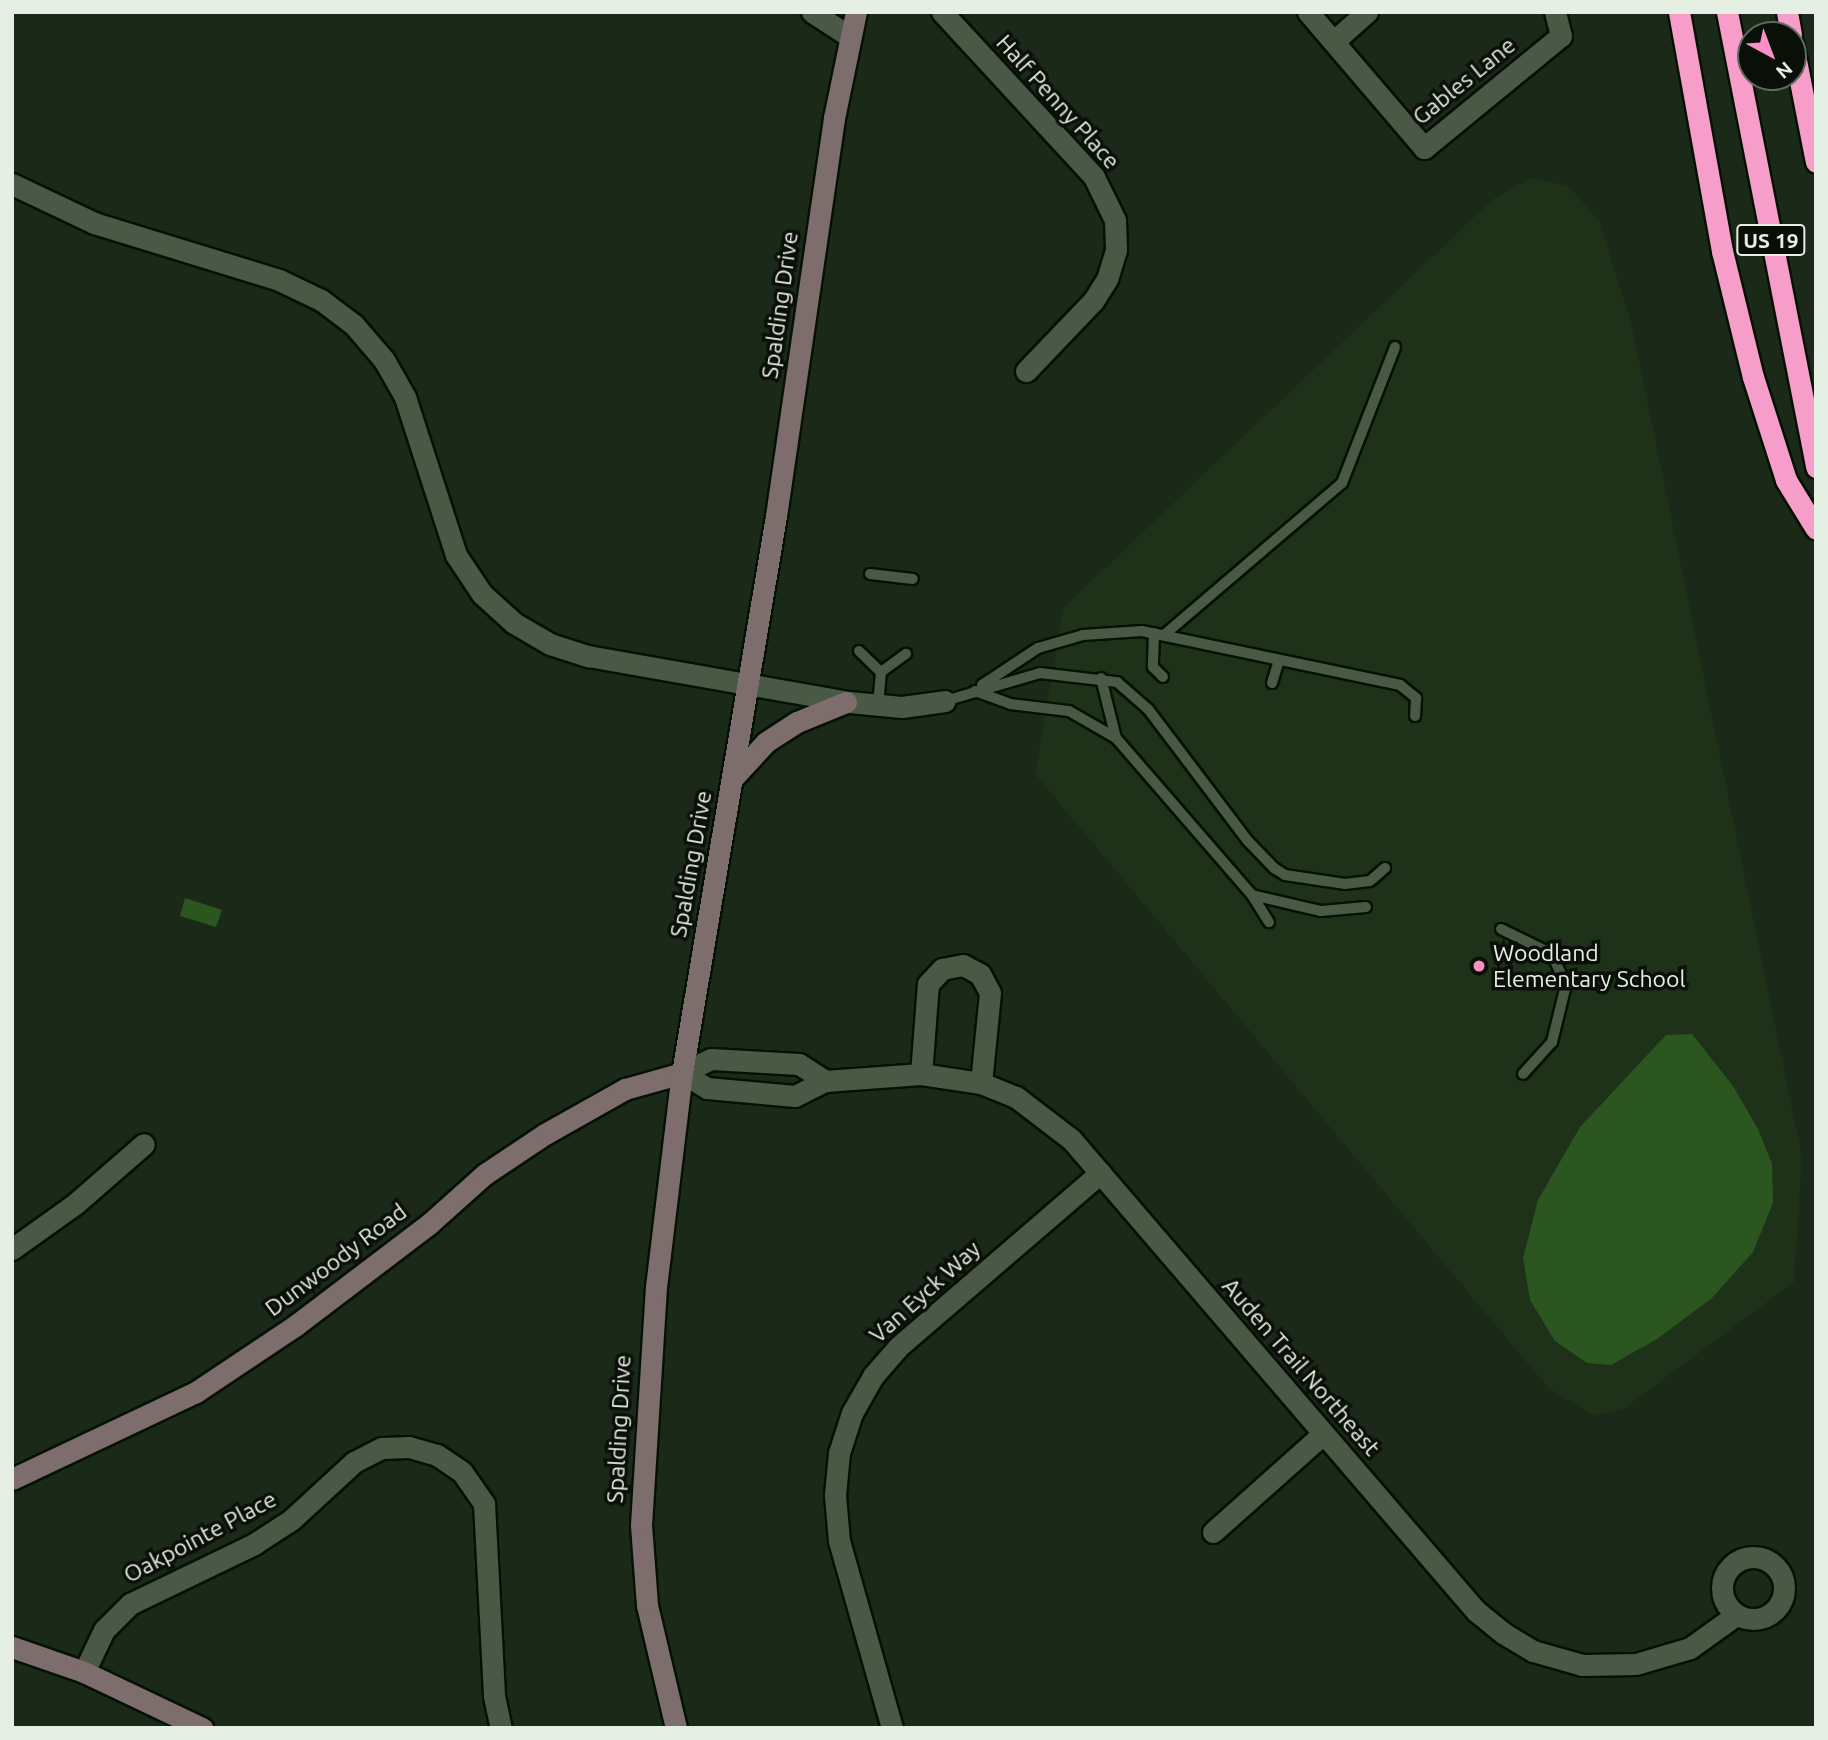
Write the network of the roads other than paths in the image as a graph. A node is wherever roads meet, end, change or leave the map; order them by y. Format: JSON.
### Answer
{"nodes":[{"id":1,"x":811,"y":12,"type":"edge"},
{"id":2,"x":856,"y":12,"type":"edge"},
{"id":3,"x":942,"y":12,"type":"edge"},
{"id":4,"x":1308,"y":12,"type":"edge"},
{"id":5,"x":1367,"y":12,"type":"edge"},
{"id":6,"x":1555,"y":12,"type":"edge"},
{"id":7,"x":1679,"y":12,"type":"edge"},
{"id":8,"x":1727,"y":12,"type":"edge"},
{"id":9,"x":849,"y":36,"type":"junction"},
{"id":10,"x":1334,"y":41,"type":"junction"},
{"id":11,"x":1802,"y":91,"type":"edge"},
{"id":12,"x":1816,"y":162,"type":"edge"},
{"id":13,"x":12,"y":184,"type":"edge"},
{"id":14,"x":1395,"y":347,"type":"dead end"},
{"id":15,"x":1026,"y":371,"type":"dead end"},
{"id":16,"x":1816,"y":467,"type":"edge"},
{"id":17,"x":1816,"y":529,"type":"edge"},
{"id":18,"x":870,"y":574,"type":"dead end"},
{"id":19,"x":913,"y":579,"type":"dead end"},
{"id":20,"x":1159,"y":634,"type":"junction"},
{"id":21,"x":859,"y":651,"type":"dead end"},
{"id":22,"x":906,"y":654,"type":"dead end"},
{"id":23,"x":1279,"y":660,"type":"junction"},
{"id":24,"x":881,"y":672,"type":"junction"},
{"id":25,"x":1163,"y":677,"type":"dead end"},
{"id":26,"x":1101,"y":678,"type":"junction"},
{"id":27,"x":748,"y":682,"type":"junction"},
{"id":28,"x":1272,"y":683,"type":"dead end"},
{"id":29,"x":975,"y":691,"type":"junction"},
{"id":30,"x":945,"y":701,"type":"joint"},
{"id":31,"x":846,"y":702,"type":"junction"},
{"id":32,"x":878,"y":706,"type":"junction"},
{"id":33,"x":1415,"y":716,"type":"dead end"},
{"id":34,"x":1116,"y":738,"type":"junction"},
{"id":35,"x":732,"y":779,"type":"junction"},
{"id":36,"x":1385,"y":868,"type":"dead end"},
{"id":37,"x":1252,"y":895,"type":"junction"},
{"id":38,"x":1366,"y":906,"type":"dead end"},
{"id":39,"x":1269,"y":922,"type":"dead end"},
{"id":40,"x":1501,"y":929,"type":"dead end"},
{"id":41,"x":682,"y":1073,"type":"junction"},
{"id":42,"x":921,"y":1074,"type":"junction"},
{"id":43,"x":1523,"y":1074,"type":"dead end"},
{"id":44,"x":825,"y":1081,"type":"junction"},
{"id":45,"x":981,"y":1083,"type":"junction"},
{"id":46,"x":144,"y":1144,"type":"dead end"},
{"id":47,"x":1100,"y":1173,"type":"junction"},
{"id":48,"x":12,"y":1249,"type":"edge"},
{"id":49,"x":1323,"y":1434,"type":"junction"},
{"id":50,"x":12,"y":1479,"type":"edge"},
{"id":51,"x":1213,"y":1532,"type":"dead end"},
{"id":52,"x":1736,"y":1615,"type":"dead end"},
{"id":53,"x":12,"y":1647,"type":"edge"},
{"id":54,"x":84,"y":1672,"type":"junction"},
{"id":55,"x":202,"y":1728,"type":"edge"},
{"id":56,"x":501,"y":1728,"type":"edge"},
{"id":57,"x":676,"y":1728,"type":"edge"},
{"id":58,"x":892,"y":1728,"type":"edge"}],
"edges":[{"from":1,"to":9,"type":"street"},
{"from":2,"to":9,"type":"street","name":"Spalding Drive"},
{"from":3,"to":15,"type":"street","name":"Half Penny Place"},
{"from":4,"to":10,"type":"street","name":"Gables Lane"},
{"from":5,"to":10,"type":"street"},
{"from":6,"to":10,"type":"street","name":"Gables Lane"},
{"from":7,"to":17,"type":"highway"},
{"from":8,"to":16,"type":"highway","number":"US 19"},
{"from":9,"to":27,"type":"street","name":"Spalding Drive"},
{"from":11,"to":12,"type":"highway"},
{"from":13,"to":27,"type":"street"},
{"from":14,"to":20,"type":"lane"},
{"from":18,"to":19,"type":"lane"},
{"from":20,"to":23,"type":"lane"},
{"from":20,"to":25,"type":"lane"},
{"from":20,"to":29,"type":"lane"},
{"from":21,"to":24,"type":"lane"},
{"from":22,"to":24,"type":"lane"},
{"from":23,"to":28,"type":"lane"},
{"from":23,"to":33,"type":"lane"},
{"from":24,"to":32,"type":"lane"},
{"from":26,"to":29,"type":"lane"},
{"from":26,"to":34,"type":"lane"},
{"from":26,"to":36,"type":"lane"},
{"from":27,"to":31,"type":"street"},
{"from":27,"to":35,"type":"street","name":"Spalding Drive"},
{"from":29,"to":30,"type":"lane"},
{"from":29,"to":34,"type":"lane"},
{"from":30,"to":32,"type":"street"},
{"from":31,"to":32,"type":"street"},
{"from":31,"to":35,"type":"street"},
{"from":34,"to":37,"type":"lane"},
{"from":35,"to":41,"type":"street","name":"Spalding Drive"},
{"from":37,"to":38,"type":"lane"},
{"from":37,"to":39,"type":"lane"},
{"from":40,"to":43,"type":"lane"},
{"from":41,"to":44,"type":"street","name":"Auden Trail Northeast"},
{"from":41,"to":44,"type":"street"},
{"from":41,"to":50,"type":"street","name":"Dunwoody Road"},
{"from":41,"to":57,"type":"street","name":"Spalding Drive"},
{"from":42,"to":44,"type":"street","name":"Auden Trail Northeast"},
{"from":42,"to":45,"type":"street","name":"Auden Trail Northeast"},
{"from":42,"to":45,"type":"street"},
{"from":45,"to":47,"type":"street","name":"Auden Trail Northeast"},
{"from":46,"to":48,"type":"street"},
{"from":47,"to":49,"type":"street","name":"Auden Trail Northeast"},
{"from":47,"to":58,"type":"street","name":"Van Eyck Way"},
{"from":49,"to":51,"type":"street"},
{"from":49,"to":52,"type":"street","name":"Auden Trail Northeast"},
{"from":53,"to":54,"type":"street"},
{"from":54,"to":55,"type":"street"},
{"from":54,"to":56,"type":"street","name":"Oakpointe Place"}]}
